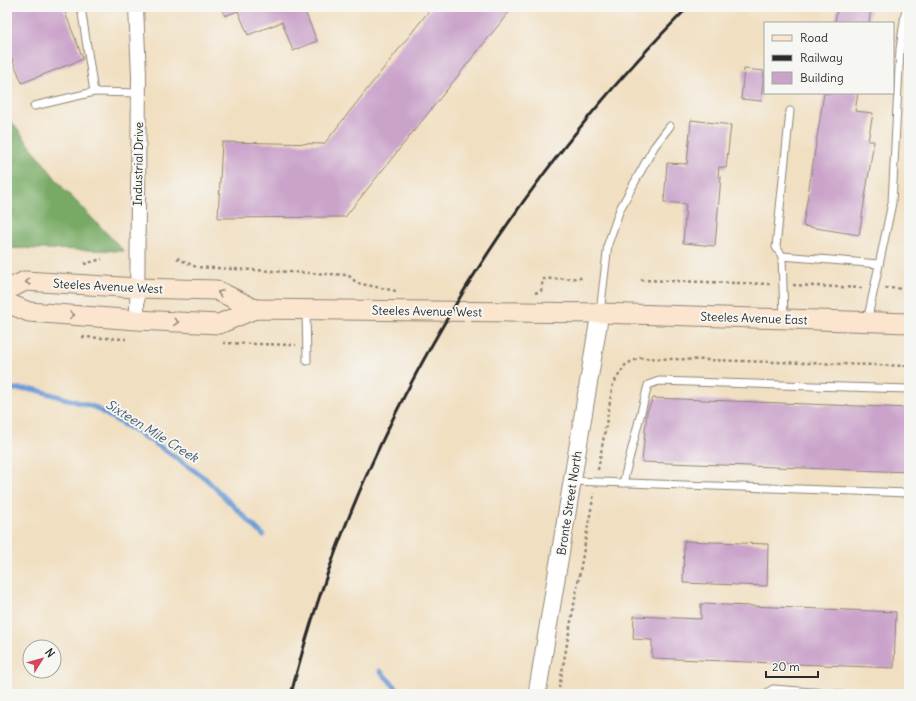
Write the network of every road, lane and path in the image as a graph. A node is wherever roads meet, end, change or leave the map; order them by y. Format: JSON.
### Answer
{"nodes":[{"id":1,"x":81,"y":7,"type":"edge"},
{"id":2,"x":136,"y":7,"type":"edge"},
{"id":3,"x":906,"y":7,"type":"edge"},
{"id":4,"x":94,"y":92,"type":"junction"},
{"id":5,"x":139,"y":93,"type":"junction"},
{"id":6,"x":34,"y":106,"type":"dead end"},
{"id":7,"x":790,"y":111,"type":"dead end"},
{"id":8,"x":670,"y":126,"type":"dead end"},
{"id":9,"x":782,"y":256,"type":"junction"},
{"id":10,"x":177,"y":258,"type":"dead end"},
{"id":11,"x":102,"y":259,"type":"dead end"},
{"id":12,"x":84,"y":264,"type":"dead end"},
{"id":13,"x":879,"y":264,"type":"junction"},
{"id":14,"x":348,"y":276,"type":"dead end"},
{"id":15,"x":583,"y":278,"type":"dead end"},
{"id":16,"x":544,"y":279,"type":"dead end"},
{"id":17,"x":137,"y":288,"type":"junction"},
{"id":18,"x":7,"y":290,"type":"edge"},
{"id":19,"x":7,"y":303,"type":"edge"},
{"id":20,"x":255,"y":310,"type":"junction"},
{"id":21,"x":306,"y":310,"type":"junction"},
{"id":22,"x":600,"y":313,"type":"junction"},
{"id":23,"x":784,"y":319,"type":"junction"},
{"id":24,"x":137,"y":320,"type":"junction"},
{"id":25,"x":867,"y":322,"type":"junction"},
{"id":26,"x":909,"y":323,"type":"edge"},
{"id":27,"x":307,"y":361,"type":"dead end"},
{"id":28,"x":909,"y":366,"type":"edge"},
{"id":29,"x":909,"y":389,"type":"edge"},
{"id":30,"x":572,"y":481,"type":"junction"},
{"id":31,"x":596,"y":482,"type":"junction"},
{"id":32,"x":623,"y":483,"type":"junction"},
{"id":33,"x":909,"y":494,"type":"edge"},
{"id":34,"x":537,"y":694,"type":"edge"},
{"id":35,"x":558,"y":694,"type":"edge"},
{"id":36,"x":765,"y":694,"type":"edge"},
{"id":37,"x":839,"y":694,"type":"edge"}],
"edges":[{"from":1,"to":4,"type":"lane"},
{"from":2,"to":5,"type":"street","name":"Industrial Drive"},
{"from":3,"to":13,"type":"lane"},
{"from":4,"to":5,"type":"lane"},
{"from":4,"to":6,"type":"lane"},
{"from":5,"to":17,"type":"street","name":"Industrial Drive"},
{"from":7,"to":9,"type":"lane"},
{"from":8,"to":22,"type":"lane"},
{"from":9,"to":13,"type":"lane"},
{"from":9,"to":23,"type":"lane"},
{"from":10,"to":14,"type":"path"},
{"from":11,"to":12,"type":"path"},
{"from":13,"to":25,"type":"lane"},
{"from":15,"to":16,"type":"path"},
{"from":17,"to":18,"type":"main road","name":"Steeles Avenue West","one_way":true},
{"from":20,"to":17,"type":"main road","name":"Steeles Avenue West","one_way":true},
{"from":17,"to":24,"type":"street","name":"Industrial Drive"},
{"from":19,"to":24,"type":"main road","name":"Steeles Avenue West","one_way":true},
{"from":20,"to":21,"type":"main road","name":"Steeles Avenue West"},
{"from":24,"to":20,"type":"main road","name":"Steeles Avenue West","one_way":true},
{"from":21,"to":22,"type":"main road","name":"Steeles Avenue West"},
{"from":21,"to":27,"type":"lane"},
{"from":22,"to":23,"type":"main road","name":"Steeles Avenue East"},
{"from":22,"to":30,"type":"street","name":"Bronte Street North"},
{"from":23,"to":25,"type":"main road","name":"Steeles Avenue East"},
{"from":25,"to":26,"type":"main road","name":"Steeles Avenue East"},
{"from":28,"to":31,"type":"path"},
{"from":29,"to":32,"type":"lane"},
{"from":30,"to":31,"type":"lane"},
{"from":30,"to":34,"type":"street","name":"Bronte Street North"},
{"from":31,"to":32,"type":"lane"},
{"from":31,"to":35,"type":"path"},
{"from":32,"to":33,"type":"lane"},
{"from":36,"to":37,"type":"lane"}]}
